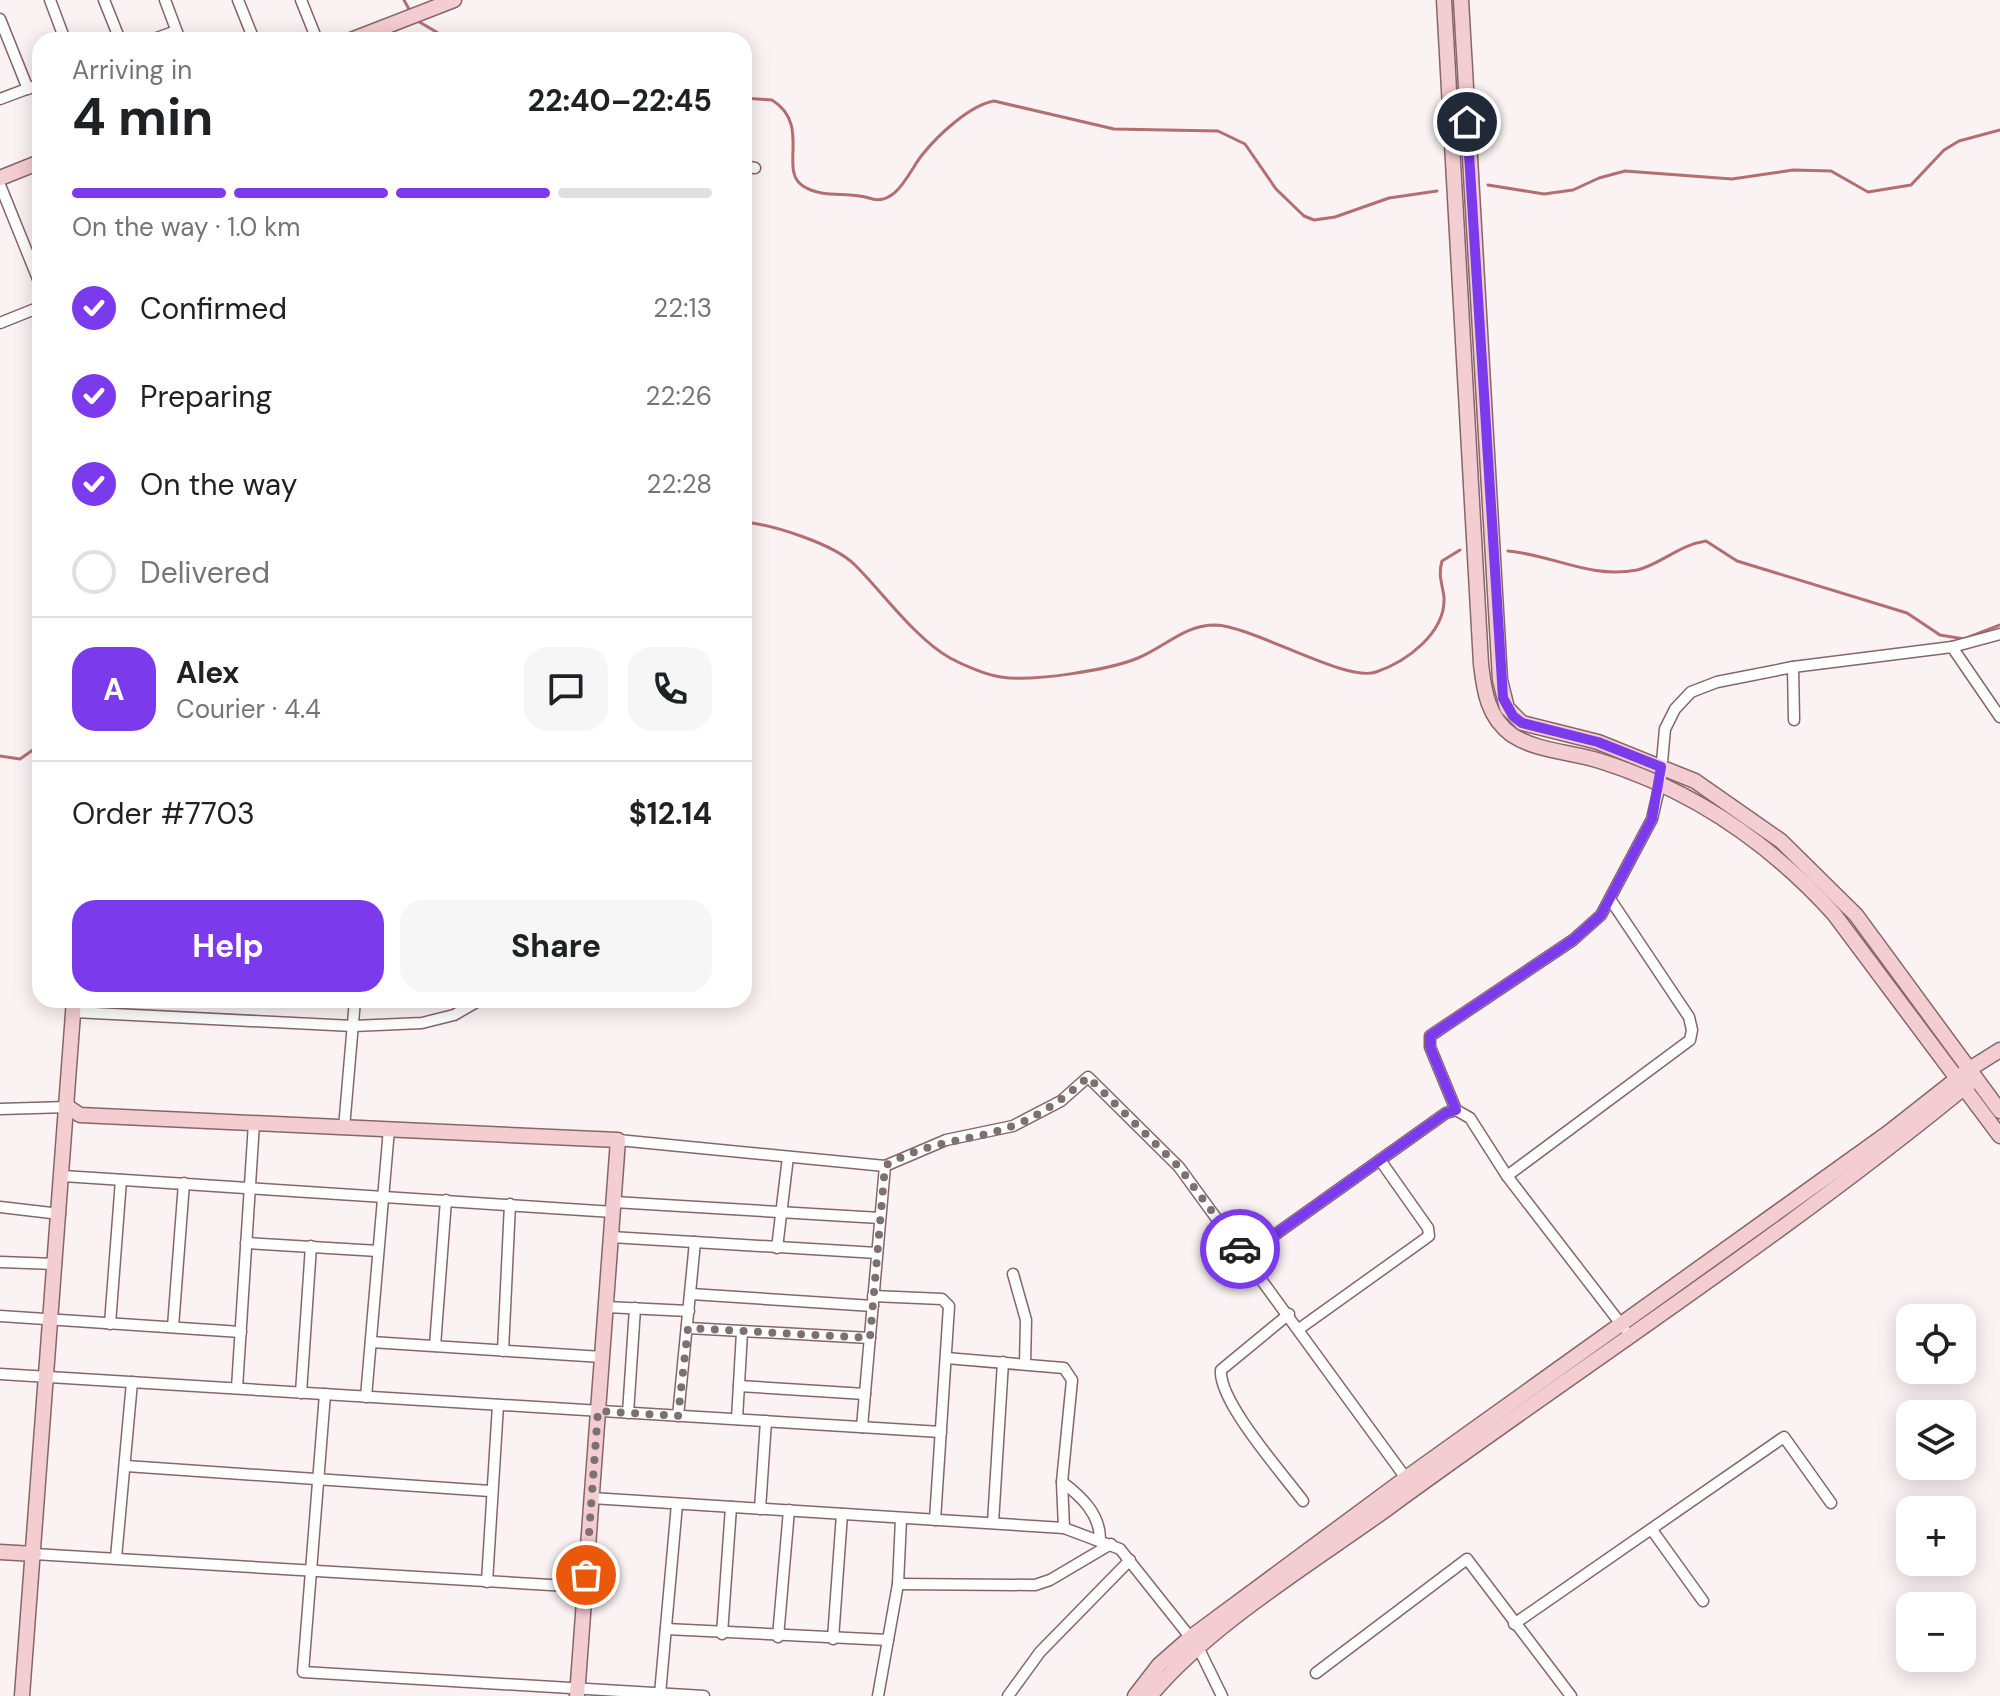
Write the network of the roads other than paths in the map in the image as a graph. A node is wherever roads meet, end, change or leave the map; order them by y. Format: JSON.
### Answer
{"nodes":[{"id":1,"x":50,"y":0,"type":"edge"},
{"id":2,"x":104,"y":0,"type":"edge"},
{"id":3,"x":165,"y":0,"type":"edge"},
{"id":4,"x":238,"y":0,"type":"edge"},
{"id":5,"x":301,"y":0,"type":"edge"},
{"id":6,"x":454,"y":0,"type":"edge"},
{"id":7,"x":1444,"y":0,"type":"edge"},
{"id":8,"x":1461,"y":0,"type":"edge"},
{"id":9,"x":0,"y":19,"type":"edge"},
{"id":10,"x":62,"y":32,"type":"edge"},
{"id":11,"x":117,"y":32,"type":"edge"},
{"id":12,"x":177,"y":32,"type":"edge"},
{"id":13,"x":251,"y":32,"type":"edge"},
{"id":14,"x":314,"y":32,"type":"edge"},
{"id":15,"x":373,"y":32,"type":"edge"},
{"id":16,"x":1464,"y":65,"type":"junction"},
{"id":17,"x":1447,"y":67,"type":"junction"},
{"id":18,"x":32,"y":87,"type":"edge"},
{"id":19,"x":28,"y":89,"type":"junction"},
{"id":20,"x":0,"y":99,"type":"edge"},
{"id":21,"x":32,"y":165,"type":"edge"},
{"id":22,"x":1,"y":177,"type":"edge"},
{"id":23,"x":32,"y":262,"type":"edge"},
{"id":24,"x":1469,"y":292,"type":"junction"},
{"id":25,"x":32,"y":310,"type":"edge"},
{"id":26,"x":0,"y":323,"type":"edge"},
{"id":27,"x":2000,"y":634,"type":"edge"},
{"id":28,"x":1952,"y":647,"type":"junction"},
{"id":29,"x":1793,"y":667,"type":"junction"},
{"id":30,"x":2000,"y":717,"type":"edge"},
{"id":31,"x":1794,"y":720,"type":"dead end"},
{"id":32,"x":1661,"y":767,"type":"junction"},
{"id":33,"x":1660,"y":784,"type":"junction"},
{"id":34,"x":1610,"y":899,"type":"junction"},
{"id":35,"x":74,"y":1008,"type":"edge"},
{"id":36,"x":102,"y":1008,"type":"edge"},
{"id":37,"x":354,"y":1008,"type":"edge"},
{"id":38,"x":466,"y":1008,"type":"edge"},
{"id":39,"x":353,"y":1026,"type":"junction"},
{"id":40,"x":2000,"y":1050,"type":"edge"},
{"id":41,"x":1966,"y":1078,"type":"junction"},
{"id":42,"x":68,"y":1107,"type":"junction"},
{"id":43,"x":0,"y":1109,"type":"edge"},
{"id":44,"x":1456,"y":1110,"type":"junction"},
{"id":45,"x":2000,"y":1111,"type":"edge"},
{"id":46,"x":254,"y":1123,"type":"junction"},
{"id":47,"x":344,"y":1128,"type":"junction"},
{"id":48,"x":389,"y":1129,"type":"junction"},
{"id":49,"x":2000,"y":1136,"type":"edge"},
{"id":50,"x":618,"y":1140,"type":"junction"},
{"id":51,"x":788,"y":1157,"type":"junction"},
{"id":52,"x":1380,"y":1160,"type":"junction"},
{"id":53,"x":885,"y":1166,"type":"junction"},
{"id":54,"x":63,"y":1176,"type":"junction"},
{"id":55,"x":1507,"y":1176,"type":"junction"},
{"id":56,"x":121,"y":1180,"type":"junction"},
{"id":57,"x":184,"y":1183,"type":"junction"},
{"id":58,"x":249,"y":1188,"type":"junction"},
{"id":59,"x":382,"y":1196,"type":"junction"},
{"id":60,"x":446,"y":1200,"type":"junction"},
{"id":61,"x":510,"y":1204,"type":"junction"},
{"id":62,"x":0,"y":1207,"type":"edge"},
{"id":63,"x":614,"y":1207,"type":"junction"},
{"id":64,"x":782,"y":1212,"type":"junction"},
{"id":65,"x":60,"y":1214,"type":"junction"},
{"id":66,"x":880,"y":1218,"type":"junction"},
{"id":67,"x":611,"y":1237,"type":"junction"},
{"id":68,"x":695,"y":1242,"type":"junction"},
{"id":69,"x":246,"y":1243,"type":"junction"},
{"id":70,"x":311,"y":1246,"type":"junction"},
{"id":71,"x":777,"y":1248,"type":"junction"},
{"id":72,"x":378,"y":1251,"type":"junction"},
{"id":73,"x":877,"y":1253,"type":"junction"},
{"id":74,"x":1245,"y":1256,"type":"junction"},
{"id":75,"x":0,"y":1262,"type":"edge"},
{"id":76,"x":56,"y":1264,"type":"junction"},
{"id":77,"x":1013,"y":1274,"type":"dead end"},
{"id":78,"x":691,"y":1294,"type":"junction"},
{"id":79,"x":873,"y":1301,"type":"junction"},
{"id":80,"x":606,"y":1307,"type":"junction"},
{"id":81,"x":635,"y":1308,"type":"junction"},
{"id":82,"x":689,"y":1311,"type":"junction"},
{"id":83,"x":1289,"y":1314,"type":"junction"},
{"id":84,"x":0,"y":1316,"type":"edge"},
{"id":85,"x":52,"y":1320,"type":"junction"},
{"id":86,"x":110,"y":1324,"type":"junction"},
{"id":87,"x":173,"y":1327,"type":"junction"},
{"id":88,"x":688,"y":1328,"type":"junction"},
{"id":89,"x":1299,"y":1329,"type":"junction"},
{"id":90,"x":1626,"y":1331,"type":"junction"},
{"id":91,"x":241,"y":1332,"type":"junction"},
{"id":92,"x":742,"y":1332,"type":"junction"},
{"id":93,"x":870,"y":1338,"type":"junction"},
{"id":94,"x":371,"y":1342,"type":"junction"},
{"id":95,"x":435,"y":1346,"type":"junction"},
{"id":96,"x":503,"y":1351,"type":"junction"},
{"id":97,"x":602,"y":1357,"type":"junction"},
{"id":98,"x":946,"y":1358,"type":"junction"},
{"id":99,"x":1003,"y":1362,"type":"junction"},
{"id":100,"x":1025,"y":1364,"type":"junction"},
{"id":101,"x":0,"y":1374,"type":"edge"},
{"id":102,"x":47,"y":1377,"type":"junction"},
{"id":103,"x":132,"y":1382,"type":"junction"},
{"id":104,"x":739,"y":1386,"type":"junction"},
{"id":105,"x":237,"y":1388,"type":"junction"},
{"id":106,"x":301,"y":1393,"type":"junction"},
{"id":107,"x":325,"y":1394,"type":"junction"},
{"id":108,"x":865,"y":1394,"type":"junction"},
{"id":109,"x":366,"y":1397,"type":"junction"},
{"id":110,"x":498,"y":1405,"type":"junction"},
{"id":111,"x":598,"y":1411,"type":"junction"},
{"id":112,"x":628,"y":1413,"type":"junction"},
{"id":113,"x":678,"y":1416,"type":"junction"},
{"id":114,"x":737,"y":1419,"type":"junction"},
{"id":115,"x":766,"y":1421,"type":"junction"},
{"id":116,"x":862,"y":1427,"type":"junction"},
{"id":117,"x":941,"y":1432,"type":"junction"},
{"id":118,"x":126,"y":1466,"type":"junction"},
{"id":119,"x":317,"y":1480,"type":"junction"},
{"id":120,"x":1062,"y":1482,"type":"junction"},
{"id":121,"x":1410,"y":1483,"type":"junction"},
{"id":122,"x":490,"y":1491,"type":"junction"},
{"id":123,"x":592,"y":1498,"type":"junction"},
{"id":124,"x":1303,"y":1501,"type":"dead end"},
{"id":125,"x":1831,"y":1503,"type":"dead end"},
{"id":126,"x":677,"y":1504,"type":"junction"},
{"id":127,"x":731,"y":1507,"type":"junction"},
{"id":128,"x":760,"y":1509,"type":"junction"},
{"id":129,"x":789,"y":1510,"type":"junction"},
{"id":130,"x":842,"y":1514,"type":"junction"},
{"id":131,"x":901,"y":1519,"type":"junction"},
{"id":132,"x":935,"y":1520,"type":"junction"},
{"id":133,"x":993,"y":1523,"type":"junction"},
{"id":134,"x":1064,"y":1528,"type":"junction"},
{"id":135,"x":1652,"y":1530,"type":"junction"},
{"id":136,"x":1100,"y":1539,"type":"junction"},
{"id":137,"x":1111,"y":1544,"type":"junction"},
{"id":138,"x":0,"y":1552,"type":"edge"},
{"id":139,"x":34,"y":1554,"type":"junction"},
{"id":140,"x":116,"y":1558,"type":"junction"},
{"id":141,"x":1130,"y":1560,"type":"junction"},
{"id":142,"x":311,"y":1572,"type":"junction"},
{"id":143,"x":487,"y":1582,"type":"junction"},
{"id":144,"x":898,"y":1584,"type":"junction"},
{"id":145,"x":585,"y":1587,"type":"junction"},
{"id":146,"x":1703,"y":1601,"type":"dead end"},
{"id":147,"x":1514,"y":1624,"type":"junction"},
{"id":148,"x":666,"y":1629,"type":"junction"},
{"id":149,"x":722,"y":1634,"type":"junction"},
{"id":150,"x":778,"y":1637,"type":"junction"},
{"id":151,"x":833,"y":1639,"type":"junction"},
{"id":152,"x":888,"y":1640,"type":"junction"},
{"id":153,"x":1194,"y":1642,"type":"junction"},
{"id":154,"x":1316,"y":1673,"type":"dead end"},
{"id":155,"x":477,"y":1690,"type":"edge"},
{"id":156,"x":577,"y":1693,"type":"edge"},
{"id":157,"x":1145,"y":1693,"type":"edge"},
{"id":158,"x":660,"y":1694,"type":"junction"},
{"id":159,"x":22,"y":1696,"type":"edge"},
{"id":160,"x":704,"y":1696,"type":"edge"},
{"id":161,"x":878,"y":1696,"type":"edge"},
{"id":162,"x":1009,"y":1696,"type":"edge"},
{"id":163,"x":1222,"y":1696,"type":"edge"},
{"id":164,"x":1571,"y":1696,"type":"edge"}],
"edges":[{"from":1,"to":10,"type":"street"},
{"from":2,"to":11,"type":"street"},
{"from":3,"to":12,"type":"street"},
{"from":4,"to":13,"type":"street"},
{"from":5,"to":14,"type":"street"},
{"from":6,"to":15,"type":"street"},
{"from":7,"to":17,"type":"street"},
{"from":8,"to":16,"type":"street"},
{"from":9,"to":19,"type":"street"},
{"from":16,"to":17,"type":"street"},
{"from":16,"to":24,"type":"street"},
{"from":17,"to":24,"type":"street"},
{"from":18,"to":19,"type":"street"},
{"from":19,"to":20,"type":"street"},
{"from":21,"to":22,"type":"street"},
{"from":22,"to":23,"type":"street"},
{"from":24,"to":32,"type":"street"},
{"from":24,"to":33,"type":"street"},
{"from":25,"to":26,"type":"street"},
{"from":27,"to":28,"type":"street"},
{"from":28,"to":29,"type":"street"},
{"from":28,"to":30,"type":"street"},
{"from":29,"to":31,"type":"street"},
{"from":29,"to":32,"type":"street"},
{"from":32,"to":33,"type":"street"},
{"from":32,"to":41,"type":"street"},
{"from":33,"to":34,"type":"street"},
{"from":33,"to":41,"type":"street"},
{"from":34,"to":44,"type":"street"},
{"from":34,"to":55,"type":"street"},
{"from":35,"to":42,"type":"street"},
{"from":36,"to":39,"type":"street"},
{"from":37,"to":39,"type":"street"},
{"from":38,"to":39,"type":"street"},
{"from":39,"to":47,"type":"street"},
{"from":40,"to":41,"type":"street"},
{"from":41,"to":45,"type":"street"},
{"from":41,"to":49,"type":"street"},
{"from":41,"to":90,"type":"street"},
{"from":42,"to":43,"type":"street"},
{"from":42,"to":46,"type":"street"},
{"from":42,"to":54,"type":"street"},
{"from":44,"to":52,"type":"street"},
{"from":44,"to":55,"type":"street"},
{"from":46,"to":47,"type":"street"},
{"from":46,"to":58,"type":"street"},
{"from":47,"to":48,"type":"street"},
{"from":48,"to":50,"type":"street"},
{"from":48,"to":59,"type":"street"},
{"from":50,"to":51,"type":"street"},
{"from":50,"to":63,"type":"street"},
{"from":51,"to":53,"type":"street"},
{"from":51,"to":64,"type":"street"},
{"from":52,"to":74,"type":"street"},
{"from":52,"to":89,"type":"street"},
{"from":53,"to":66,"type":"street"},
{"from":53,"to":74,"type":"street"},
{"from":54,"to":56,"type":"street"},
{"from":54,"to":65,"type":"street"},
{"from":55,"to":90,"type":"street"},
{"from":56,"to":57,"type":"street"},
{"from":56,"to":86,"type":"street"},
{"from":57,"to":58,"type":"street"},
{"from":57,"to":87,"type":"street"},
{"from":58,"to":59,"type":"street"},
{"from":58,"to":69,"type":"street"},
{"from":59,"to":60,"type":"street"},
{"from":59,"to":72,"type":"street"},
{"from":60,"to":61,"type":"street"},
{"from":60,"to":95,"type":"street"},
{"from":61,"to":63,"type":"street"},
{"from":61,"to":96,"type":"street"},
{"from":62,"to":65,"type":"street"},
{"from":63,"to":64,"type":"street"},
{"from":63,"to":67,"type":"street"},
{"from":64,"to":66,"type":"street"},
{"from":64,"to":71,"type":"street"},
{"from":65,"to":76,"type":"street"},
{"from":66,"to":73,"type":"street"},
{"from":67,"to":68,"type":"street"},
{"from":67,"to":80,"type":"street"},
{"from":68,"to":71,"type":"street"},
{"from":68,"to":78,"type":"street"},
{"from":69,"to":70,"type":"street"},
{"from":69,"to":91,"type":"street"},
{"from":70,"to":72,"type":"street"},
{"from":70,"to":106,"type":"street"},
{"from":71,"to":73,"type":"street"},
{"from":72,"to":94,"type":"street"},
{"from":73,"to":79,"type":"street"},
{"from":74,"to":83,"type":"street"},
{"from":75,"to":76,"type":"street"},
{"from":76,"to":85,"type":"street"},
{"from":77,"to":100,"type":"street"},
{"from":78,"to":79,"type":"street"},
{"from":78,"to":82,"type":"street"},
{"from":79,"to":93,"type":"street"},
{"from":79,"to":98,"type":"street"},
{"from":80,"to":81,"type":"street"},
{"from":80,"to":97,"type":"street"},
{"from":81,"to":82,"type":"street"},
{"from":81,"to":112,"type":"street"},
{"from":82,"to":88,"type":"street"},
{"from":83,"to":89,"type":"street"},
{"from":83,"to":124,"type":"street"},
{"from":84,"to":85,"type":"street"},
{"from":85,"to":86,"type":"street"},
{"from":85,"to":102,"type":"street"},
{"from":86,"to":87,"type":"street"},
{"from":87,"to":91,"type":"street"},
{"from":88,"to":92,"type":"street"},
{"from":88,"to":113,"type":"street"},
{"from":89,"to":121,"type":"street"},
{"from":90,"to":121,"type":"street"},
{"from":91,"to":105,"type":"street"},
{"from":92,"to":93,"type":"street"},
{"from":92,"to":104,"type":"street"},
{"from":93,"to":108,"type":"street"},
{"from":94,"to":95,"type":"street"},
{"from":94,"to":109,"type":"street"},
{"from":95,"to":96,"type":"street"},
{"from":96,"to":97,"type":"street"},
{"from":97,"to":111,"type":"street"},
{"from":98,"to":99,"type":"street"},
{"from":98,"to":117,"type":"street"},
{"from":99,"to":100,"type":"street"},
{"from":99,"to":133,"type":"street"},
{"from":100,"to":120,"type":"street"},
{"from":101,"to":102,"type":"street"},
{"from":102,"to":103,"type":"street"},
{"from":102,"to":139,"type":"street"},
{"from":103,"to":105,"type":"street"},
{"from":103,"to":118,"type":"street"},
{"from":104,"to":108,"type":"street"},
{"from":104,"to":114,"type":"street"},
{"from":105,"to":106,"type":"street"},
{"from":106,"to":107,"type":"street"},
{"from":107,"to":109,"type":"street"},
{"from":107,"to":119,"type":"street"},
{"from":108,"to":116,"type":"street"},
{"from":109,"to":110,"type":"street"},
{"from":110,"to":111,"type":"street"},
{"from":110,"to":122,"type":"street"},
{"from":111,"to":112,"type":"street"},
{"from":111,"to":123,"type":"street"},
{"from":112,"to":113,"type":"street"},
{"from":113,"to":114,"type":"street"},
{"from":114,"to":115,"type":"street"},
{"from":115,"to":116,"type":"street"},
{"from":115,"to":128,"type":"street"},
{"from":116,"to":117,"type":"street"},
{"from":117,"to":132,"type":"street"},
{"from":118,"to":119,"type":"street"},
{"from":118,"to":140,"type":"street"},
{"from":119,"to":122,"type":"street"},
{"from":119,"to":142,"type":"street"},
{"from":120,"to":134,"type":"street"},
{"from":120,"to":136,"type":"street"},
{"from":121,"to":153,"type":"street"},
{"from":122,"to":143,"type":"street"},
{"from":123,"to":126,"type":"street"},
{"from":123,"to":145,"type":"street"},
{"from":125,"to":135,"type":"street"},
{"from":126,"to":127,"type":"street"},
{"from":126,"to":148,"type":"street"},
{"from":127,"to":128,"type":"street"},
{"from":127,"to":149,"type":"street"},
{"from":128,"to":129,"type":"street"},
{"from":129,"to":130,"type":"street"},
{"from":129,"to":150,"type":"street"},
{"from":130,"to":131,"type":"street"},
{"from":130,"to":151,"type":"street"},
{"from":131,"to":132,"type":"street"},
{"from":131,"to":144,"type":"street"},
{"from":132,"to":133,"type":"street"},
{"from":133,"to":134,"type":"street"},
{"from":134,"to":136,"type":"street"},
{"from":135,"to":146,"type":"street"},
{"from":135,"to":147,"type":"street"},
{"from":136,"to":137,"type":"street"},
{"from":137,"to":141,"type":"street"},
{"from":137,"to":144,"type":"street"},
{"from":138,"to":139,"type":"street"},
{"from":139,"to":140,"type":"street"},
{"from":139,"to":159,"type":"street"},
{"from":140,"to":142,"type":"street"},
{"from":141,"to":153,"type":"street"},
{"from":141,"to":162,"type":"street"},
{"from":142,"to":143,"type":"street"},
{"from":142,"to":155,"type":"street"},
{"from":143,"to":145,"type":"street"},
{"from":144,"to":152,"type":"street"},
{"from":145,"to":156,"type":"street"},
{"from":147,"to":154,"type":"street"},
{"from":147,"to":164,"type":"street"},
{"from":148,"to":149,"type":"street"},
{"from":148,"to":158,"type":"street"},
{"from":149,"to":150,"type":"street"},
{"from":150,"to":151,"type":"street"},
{"from":151,"to":152,"type":"street"},
{"from":152,"to":161,"type":"street"},
{"from":153,"to":157,"type":"street"},
{"from":153,"to":163,"type":"street"},
{"from":155,"to":156,"type":"street"},
{"from":156,"to":158,"type":"street"},
{"from":158,"to":160,"type":"street"}]}
